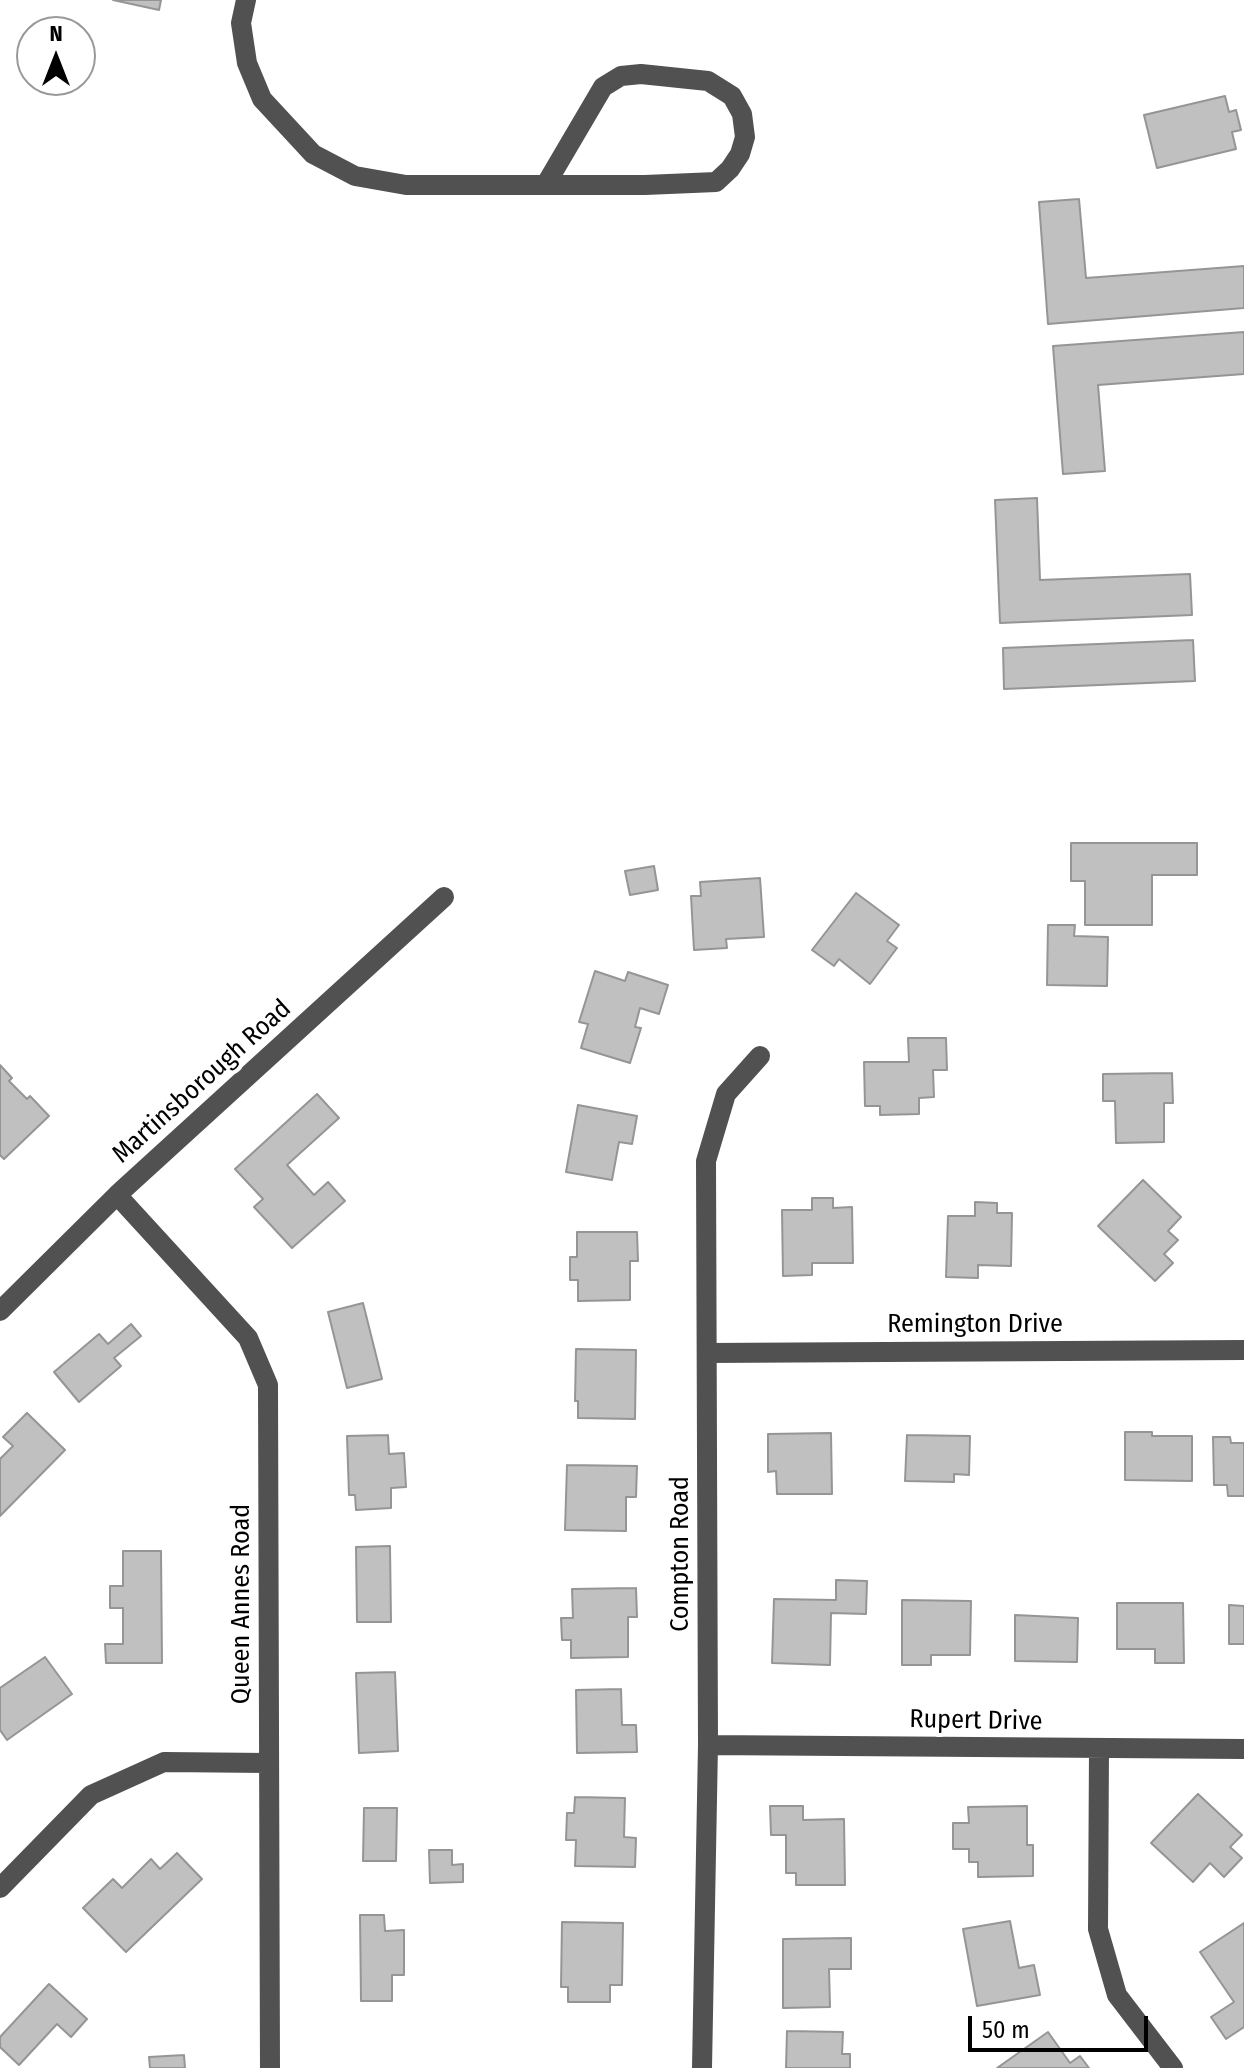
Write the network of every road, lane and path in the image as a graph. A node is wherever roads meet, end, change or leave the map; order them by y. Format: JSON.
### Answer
{"nodes":[{"id":1,"x":246,"y":0,"type":"edge"},
{"id":2,"x":546,"y":184,"type":"junction"},
{"id":3,"x":444,"y":897,"type":"dead end"},
{"id":4,"x":760,"y":1056,"type":"dead end"},
{"id":5,"x":117,"y":1195,"type":"junction"},
{"id":6,"x":0,"y":1311,"type":"edge"},
{"id":7,"x":1244,"y":1350,"type":"edge"},
{"id":8,"x":707,"y":1353,"type":"junction"},
{"id":9,"x":708,"y":1745,"type":"junction"},
{"id":10,"x":1099,"y":1748,"type":"junction"},
{"id":11,"x":1244,"y":1749,"type":"edge"},
{"id":12,"x":268,"y":1763,"type":"junction"},
{"id":13,"x":0,"y":1888,"type":"edge"},
{"id":14,"x":270,"y":2068,"type":"edge"},
{"id":15,"x":702,"y":2068,"type":"edge"},
{"id":16,"x":1173,"y":2068,"type":"edge"}],
"edges":[{"from":1,"to":2,"type":"street"},
{"from":2,"to":2,"type":"street"},
{"from":3,"to":5,"type":"street","name":"Martinsborough Road"},
{"from":4,"to":8,"type":"street","name":"Compton Road"},
{"from":5,"to":6,"type":"street","name":"Martinsborough Road"},
{"from":5,"to":12,"type":"street","name":"Queen Annes Road"},
{"from":7,"to":8,"type":"street","name":"Remington Drive"},
{"from":8,"to":9,"type":"street","name":"Compton Road"},
{"from":9,"to":10,"type":"street","name":"Rupert Drive"},
{"from":9,"to":15,"type":"street","name":"Compton Road"},
{"from":10,"to":11,"type":"street","name":"Rupert Drive"},
{"from":10,"to":16,"type":"street"},
{"from":12,"to":13,"type":"street"},
{"from":12,"to":14,"type":"street","name":"Queen Annes Road"}]}
